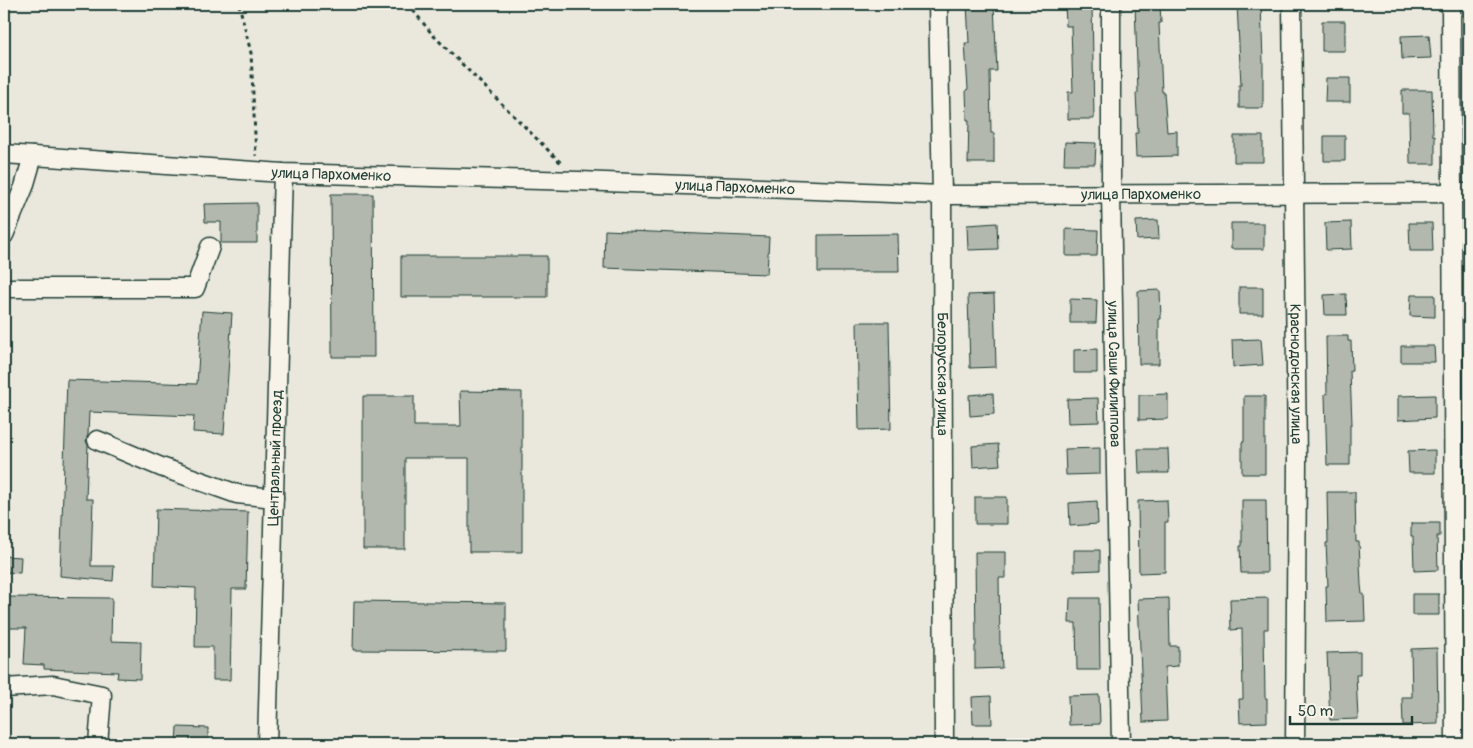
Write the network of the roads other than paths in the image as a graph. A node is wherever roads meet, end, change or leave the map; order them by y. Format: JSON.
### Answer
{"nodes":[{"id":1,"x":938,"y":4,"type":"edge"},
{"id":2,"x":1111,"y":4,"type":"edge"},
{"id":3,"x":1292,"y":4,"type":"edge"},
{"id":4,"x":1451,"y":4,"type":"edge"},
{"id":5,"x":4,"y":155,"type":"edge"},
{"id":6,"x":33,"y":156,"type":"junction"},
{"id":7,"x":283,"y":173,"type":"junction"},
{"id":8,"x":1460,"y":194,"type":"edge"},
{"id":9,"x":1111,"y":195,"type":"junction"},
{"id":10,"x":1293,"y":195,"type":"junction"},
{"id":11,"x":942,"y":196,"type":"junction"},
{"id":12,"x":4,"y":235,"type":"edge"},
{"id":13,"x":210,"y":247,"type":"dead end"},
{"id":14,"x":4,"y":288,"type":"edge"},
{"id":15,"x":97,"y":440,"type":"dead end"},
{"id":16,"x":274,"y":498,"type":"junction"},
{"id":17,"x":4,"y":688,"type":"edge"},
{"id":18,"x":98,"y":744,"type":"edge"},
{"id":19,"x":267,"y":744,"type":"edge"},
{"id":20,"x":944,"y":744,"type":"edge"},
{"id":21,"x":1120,"y":744,"type":"edge"},
{"id":22,"x":1295,"y":744,"type":"edge"},
{"id":23,"x":1455,"y":744,"type":"edge"}],
"edges":[{"from":1,"to":11,"type":"street","name":"Белорусская улица"},
{"from":2,"to":9,"type":"street","name":"улица Саши Филиппова"},
{"from":3,"to":10,"type":"street","name":"Краснодонская улица"},
{"from":4,"to":8,"type":"street"},
{"from":5,"to":6,"type":"street","name":"улица Пархоменко"},
{"from":6,"to":7,"type":"street","name":"улица Пархоменко"},
{"from":6,"to":12,"type":"street"},
{"from":7,"to":11,"type":"street","name":"улица Пархоменко"},
{"from":7,"to":16,"type":"street","name":"Центральный проезд"},
{"from":8,"to":10,"type":"street","name":"улица Пархоменко"},
{"from":8,"to":23,"type":"street"},
{"from":9,"to":10,"type":"street","name":"улица Пархоменко"},
{"from":9,"to":11,"type":"street","name":"улица Пархоменко"},
{"from":9,"to":21,"type":"street","name":"улица Саши Филиппова"},
{"from":10,"to":22,"type":"street","name":"Краснодонская улица"},
{"from":11,"to":20,"type":"street","name":"Белорусская улица"},
{"from":13,"to":14,"type":"street"},
{"from":15,"to":16,"type":"street"},
{"from":16,"to":19,"type":"street","name":"Центральный проезд"},
{"from":17,"to":18,"type":"street"}]}
